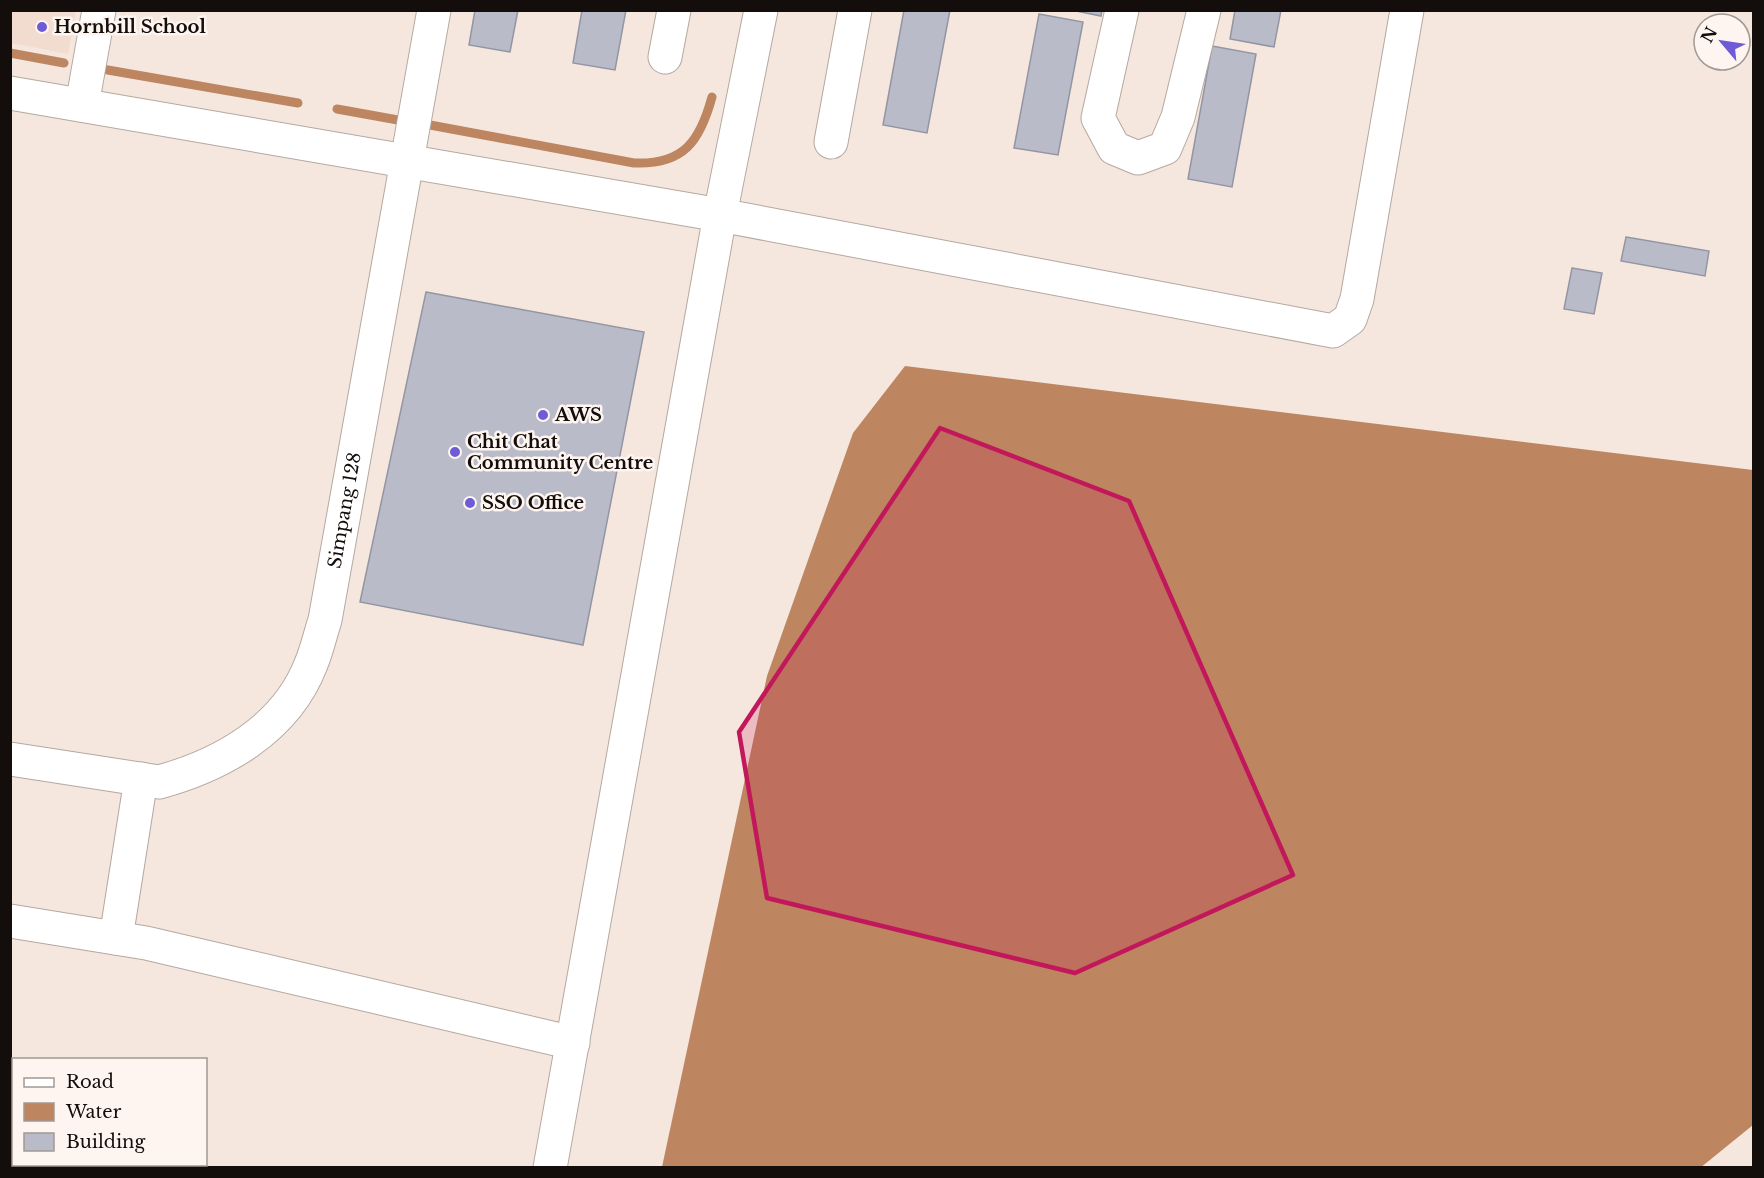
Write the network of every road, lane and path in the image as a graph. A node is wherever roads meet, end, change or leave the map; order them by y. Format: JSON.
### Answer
{"nodes":[{"id":1,"x":99,"y":10,"type":"edge"},
{"id":2,"x":434,"y":10,"type":"edge"},
{"id":3,"x":674,"y":10,"type":"edge"},
{"id":4,"x":761,"y":10,"type":"edge"},
{"id":5,"x":855,"y":10,"type":"edge"},
{"id":6,"x":1122,"y":10,"type":"edge"},
{"id":7,"x":1204,"y":10,"type":"edge"},
{"id":8,"x":1407,"y":10,"type":"edge"},
{"id":9,"x":665,"y":57,"type":"dead end"},
{"id":10,"x":10,"y":93,"type":"edge"},
{"id":11,"x":82,"y":105,"type":"junction"},
{"id":12,"x":831,"y":142,"type":"dead end"},
{"id":13,"x":406,"y":162,"type":"junction"},
{"id":14,"x":720,"y":215,"type":"junction"},
{"id":15,"x":10,"y":759,"type":"edge"},
{"id":16,"x":141,"y":779,"type":"junction"},
{"id":17,"x":10,"y":921,"type":"edge"},
{"id":18,"x":116,"y":938,"type":"junction"},
{"id":19,"x":573,"y":1043,"type":"junction"},
{"id":20,"x":550,"y":1167,"type":"edge"}],
"edges":[{"from":1,"to":11,"type":"street"},
{"from":2,"to":13,"type":"street","name":"Simpang 128"},
{"from":3,"to":9,"type":"street"},
{"from":4,"to":14,"type":"street"},
{"from":5,"to":12,"type":"street"},
{"from":6,"to":7,"type":"street"},
{"from":8,"to":14,"type":"street"},
{"from":10,"to":11,"type":"street"},
{"from":11,"to":13,"type":"street"},
{"from":13,"to":14,"type":"street"},
{"from":13,"to":16,"type":"street","name":"Simpang 128"},
{"from":14,"to":19,"type":"street"},
{"from":15,"to":16,"type":"street","name":"Simpang 128"},
{"from":16,"to":18,"type":"street"},
{"from":17,"to":18,"type":"street"},
{"from":18,"to":19,"type":"street"},
{"from":19,"to":20,"type":"street"}]}
